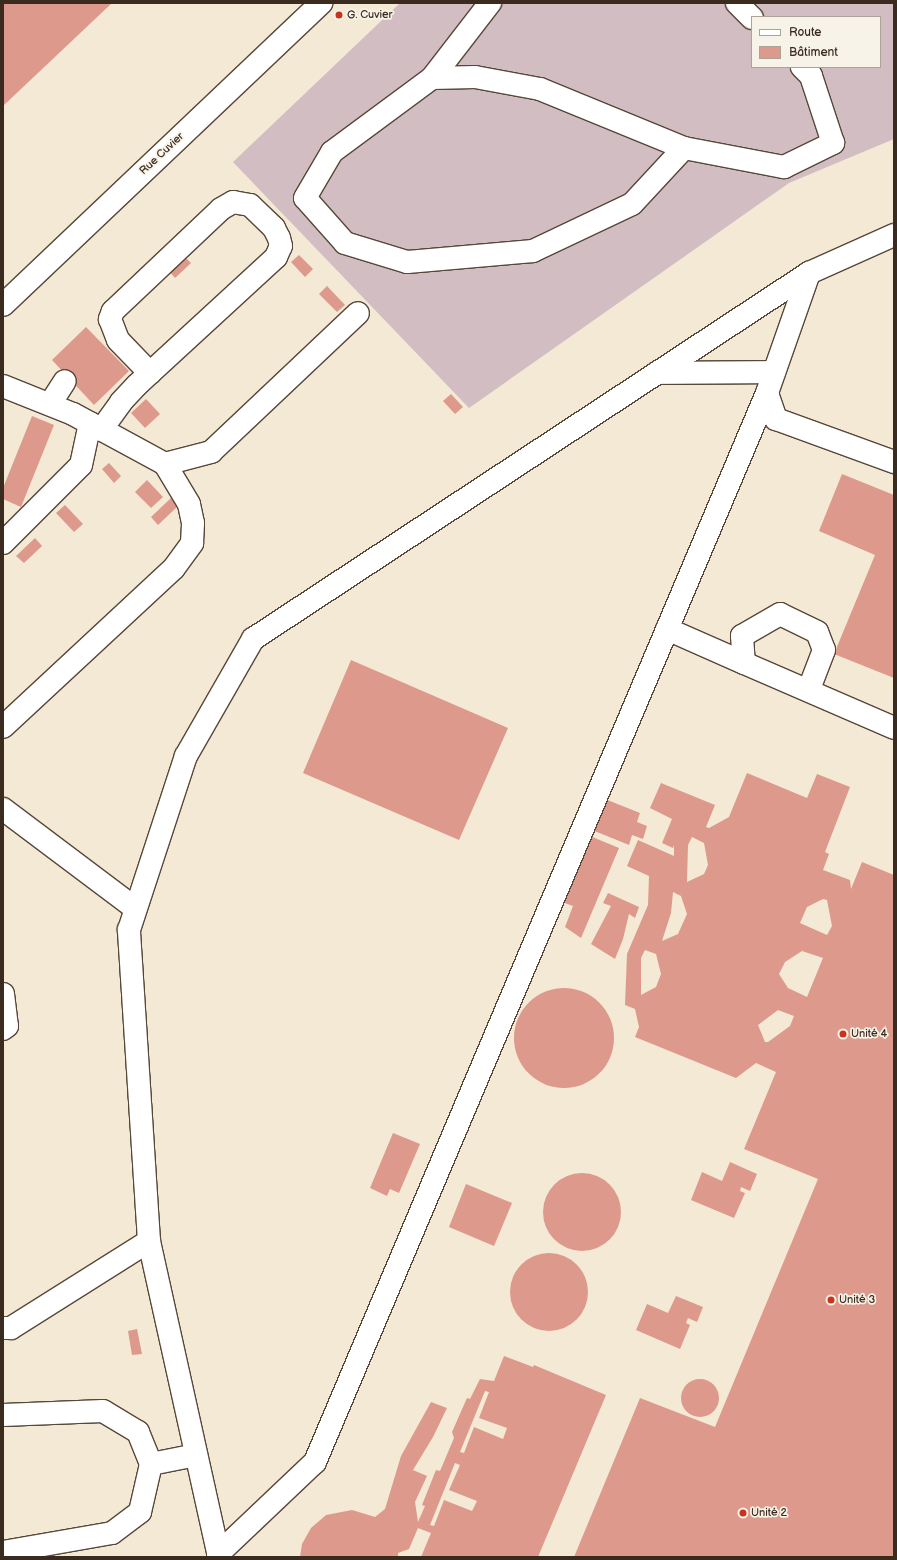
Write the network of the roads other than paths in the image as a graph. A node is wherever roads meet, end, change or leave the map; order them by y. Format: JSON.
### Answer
{"nodes":[{"id":1,"x":321,"y":3,"type":"edge"},
{"id":2,"x":490,"y":3,"type":"edge"},
{"id":3,"x":737,"y":3,"type":"edge"},
{"id":4,"x":751,"y":17,"type":"edge"},
{"id":5,"x":803,"y":68,"type":"edge"},
{"id":6,"x":432,"y":78,"type":"junction"},
{"id":7,"x":684,"y":148,"type":"junction"},
{"id":8,"x":894,"y":235,"type":"edge"},
{"id":9,"x":808,"y":273,"type":"junction"},
{"id":10,"x":3,"y":305,"type":"edge"},
{"id":11,"x":358,"y":312,"type":"dead end"},
{"id":12,"x":774,"y":372,"type":"junction"},
{"id":13,"x":150,"y":373,"type":"junction"},
{"id":14,"x":657,"y":373,"type":"junction"},
{"id":15,"x":65,"y":381,"type":"dead end"},
{"id":16,"x":10,"y":388,"type":"edge"},
{"id":17,"x":767,"y":393,"type":"junction"},
{"id":18,"x":50,"y":404,"type":"junction"},
{"id":19,"x":96,"y":426,"type":"junction"},
{"id":20,"x":894,"y":462,"type":"edge"},
{"id":21,"x":164,"y":464,"type":"junction"},
{"id":22,"x":3,"y":543,"type":"edge"},
{"id":23,"x":667,"y":629,"type":"junction"},
{"id":24,"x":744,"y":663,"type":"junction"},
{"id":25,"x":809,"y":689,"type":"junction"},
{"id":26,"x":3,"y":727,"type":"edge"},
{"id":27,"x":894,"y":728,"type":"edge"},
{"id":28,"x":3,"y":809,"type":"edge"},
{"id":29,"x":136,"y":908,"type":"junction"},
{"id":30,"x":3,"y":994,"type":"edge"},
{"id":31,"x":3,"y":1029,"type":"edge"},
{"id":32,"x":149,"y":1241,"type":"junction"},
{"id":33,"x":3,"y":1328,"type":"edge"},
{"id":34,"x":3,"y":1415,"type":"edge"},
{"id":35,"x":196,"y":1455,"type":"junction"},
{"id":36,"x":151,"y":1464,"type":"junction"},
{"id":37,"x":3,"y":1552,"type":"edge"},
{"id":38,"x":218,"y":1556,"type":"edge"}],
"edges":[{"from":1,"to":10,"type":"street","name":"Rue Cuvier"},
{"from":2,"to":6,"type":"street"},
{"from":3,"to":4,"type":"street"},
{"from":5,"to":7,"type":"street"},
{"from":6,"to":7,"type":"street"},
{"from":6,"to":7,"type":"street"},
{"from":8,"to":9,"type":"street"},
{"from":9,"to":12,"type":"street"},
{"from":9,"to":14,"type":"street"},
{"from":11,"to":21,"type":"street"},
{"from":12,"to":14,"type":"street"},
{"from":12,"to":17,"type":"street"},
{"from":13,"to":13,"type":"street"},
{"from":13,"to":19,"type":"street"},
{"from":14,"to":29,"type":"street"},
{"from":15,"to":18,"type":"street"},
{"from":16,"to":18,"type":"street"},
{"from":17,"to":20,"type":"street"},
{"from":17,"to":23,"type":"street"},
{"from":18,"to":19,"type":"street"},
{"from":19,"to":21,"type":"street"},
{"from":19,"to":22,"type":"street"},
{"from":21,"to":26,"type":"street"},
{"from":23,"to":24,"type":"street"},
{"from":23,"to":38,"type":"street"},
{"from":24,"to":25,"type":"street"},
{"from":24,"to":25,"type":"street"},
{"from":25,"to":27,"type":"street"},
{"from":28,"to":29,"type":"street"},
{"from":29,"to":32,"type":"street"},
{"from":30,"to":31,"type":"street"},
{"from":32,"to":33,"type":"street"},
{"from":32,"to":35,"type":"street"},
{"from":34,"to":36,"type":"street"},
{"from":35,"to":36,"type":"street"},
{"from":35,"to":38,"type":"street"},
{"from":36,"to":37,"type":"street"}]}
